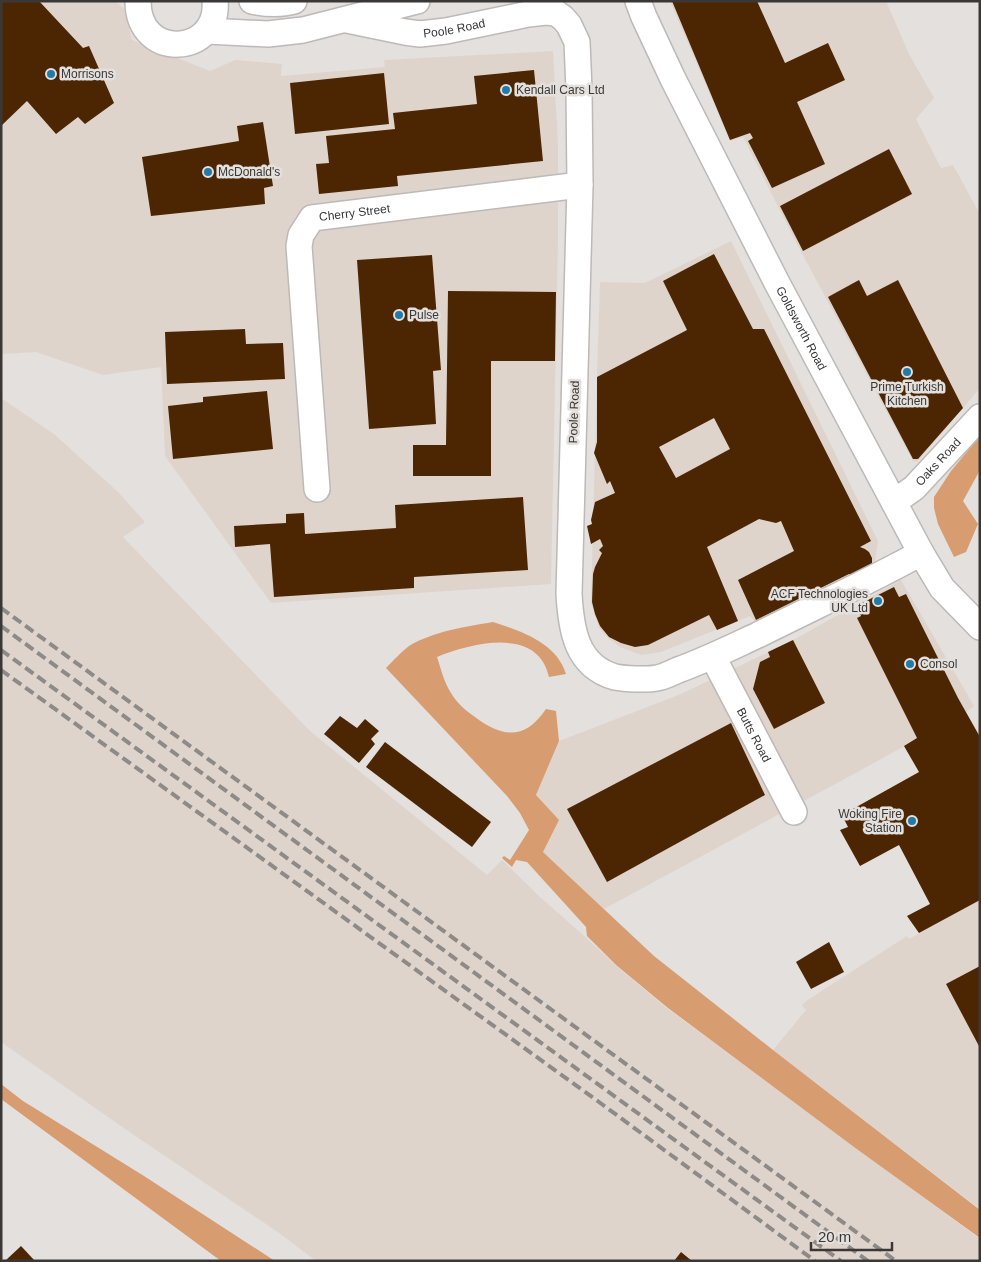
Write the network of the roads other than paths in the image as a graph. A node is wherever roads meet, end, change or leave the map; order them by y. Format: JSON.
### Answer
{"nodes":[{"id":1,"x":138,"y":1,"type":"edge"},
{"id":2,"x":215,"y":1,"type":"edge"},
{"id":3,"x":252,"y":1,"type":"edge"},
{"id":4,"x":294,"y":1,"type":"edge"},
{"id":5,"x":417,"y":1,"type":"edge"},
{"id":6,"x":624,"y":1,"type":"edge"},
{"id":7,"x":641,"y":9,"type":"edge"},
{"id":8,"x":346,"y":20,"type":"junction"},
{"id":9,"x":207,"y":31,"type":"junction"},
{"id":10,"x":580,"y":185,"type":"junction"},
{"id":11,"x":980,"y":417,"type":"edge"},
{"id":12,"x":317,"y":489,"type":"dead end"},
{"id":13,"x":894,"y":502,"type":"junction"},
{"id":14,"x":921,"y":553,"type":"junction"},
{"id":15,"x":980,"y":627,"type":"edge"},
{"id":16,"x":713,"y":657,"type":"junction"},
{"id":17,"x":794,"y":812,"type":"dead end"}],
"edges":[{"from":1,"to":9,"type":"street"},
{"from":2,"to":9,"type":"street"},
{"from":3,"to":4,"type":"street"},
{"from":5,"to":8,"type":"street"},
{"from":6,"to":7,"type":"street","name":"Goldsworth Road"},
{"from":7,"to":13,"type":"street","name":"Goldsworth Road"},
{"from":8,"to":9,"type":"street"},
{"from":8,"to":10,"type":"street","name":"Poole Road"},
{"from":10,"to":12,"type":"street","name":"Cherry Street"},
{"from":10,"to":16,"type":"street","name":"Poole Road"},
{"from":11,"to":13,"type":"street","name":"Oaks Road"},
{"from":13,"to":14,"type":"street","name":"Goldsworth Road"},
{"from":14,"to":15,"type":"street","name":"Goldsworth Road"},
{"from":14,"to":16,"type":"street","name":"Poole Road"},
{"from":16,"to":17,"type":"street","name":"Butts Road"}]}
